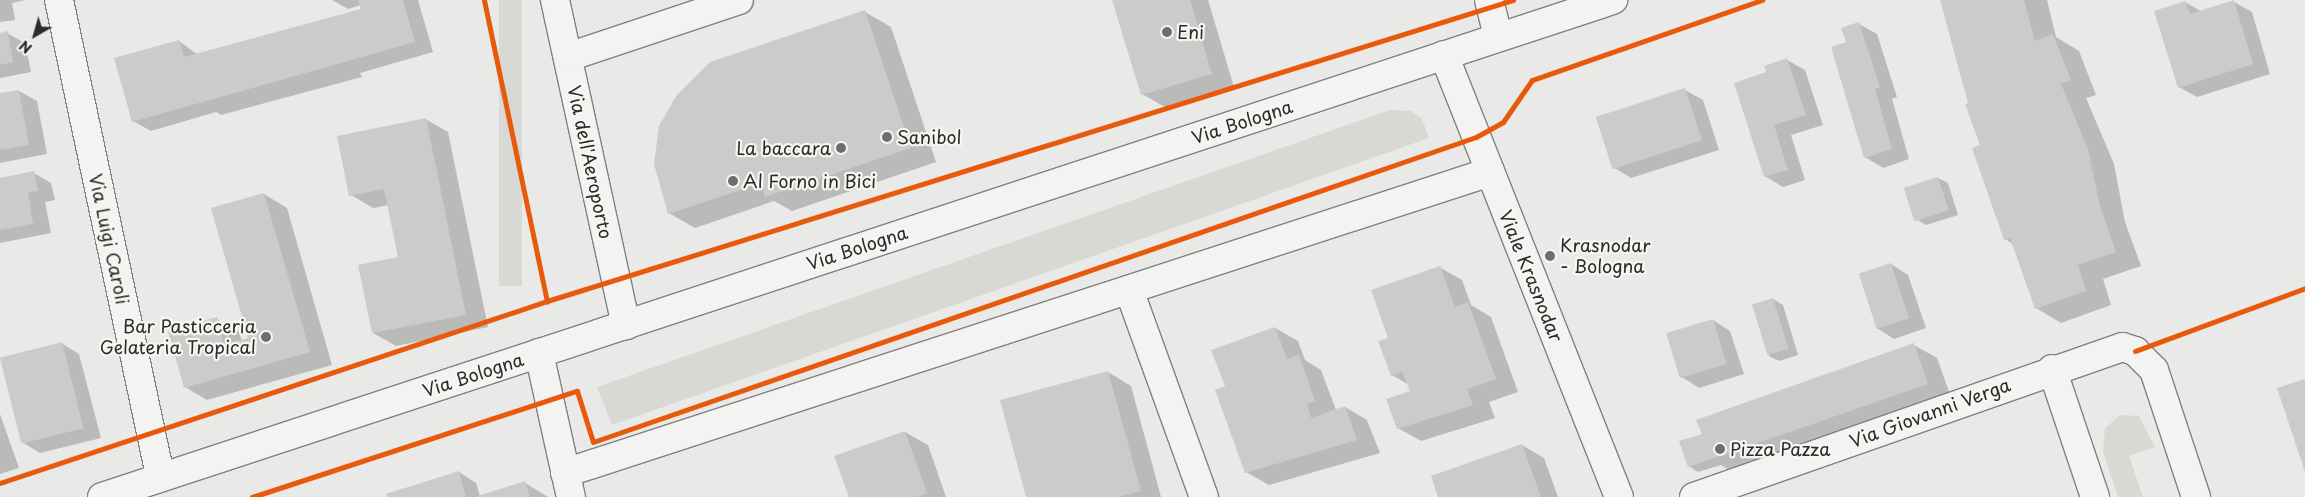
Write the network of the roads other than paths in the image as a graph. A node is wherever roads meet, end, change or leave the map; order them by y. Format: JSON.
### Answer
{"nodes":[{"id":1,"x":59,"y":0,"type":"edge"},
{"id":2,"x":555,"y":0,"type":"edge"},
{"id":3,"x":739,"y":0,"type":"edge"},
{"id":4,"x":1488,"y":0,"type":"edge"},
{"id":5,"x":1614,"y":0,"type":"edge"},
{"id":6,"x":1498,"y":37,"type":"junction"},
{"id":7,"x":1444,"y":55,"type":"junction"},
{"id":8,"x":568,"y":56,"type":"junction"},
{"id":9,"x":1490,"y":172,"type":"junction"},
{"id":10,"x":1129,"y":290,"type":"junction"},
{"id":11,"x":626,"y":324,"type":"junction"},
{"id":12,"x":539,"y":353,"type":"junction"},
{"id":13,"x":2052,"y":369,"type":"junction"},
{"id":14,"x":160,"y":478,"type":"junction"},
{"id":15,"x":568,"y":485,"type":"edge"},
{"id":16,"x":113,"y":495,"type":"edge"},
{"id":17,"x":1204,"y":497,"type":"edge"},
{"id":18,"x":1619,"y":497,"type":"edge"},
{"id":19,"x":1694,"y":497,"type":"edge"},
{"id":20,"x":2095,"y":497,"type":"edge"},
{"id":21,"x":2196,"y":497,"type":"edge"}],
"edges":[{"from":1,"to":14,"type":"street","name":"Via Luigi Caroli"},
{"from":2,"to":8,"type":"street","name":"Via dell'Aeroporto"},
{"from":3,"to":8,"type":"street"},
{"from":4,"to":6,"type":"street"},
{"from":5,"to":6,"type":"street","name":"Via Bologna"},
{"from":6,"to":7,"type":"street","name":"Via Bologna"},
{"from":7,"to":9,"type":"street","name":"Viale Krasnodar"},
{"from":7,"to":11,"type":"street","name":"Via Bologna"},
{"from":8,"to":11,"type":"street","name":"Via dell'Aeroporto"},
{"from":9,"to":10,"type":"street"},
{"from":9,"to":18,"type":"street","name":"Viale Krasnodar"},
{"from":10,"to":15,"type":"street"},
{"from":10,"to":17,"type":"street"},
{"from":11,"to":12,"type":"street","name":"Via Bologna"},
{"from":12,"to":14,"type":"street","name":"Via Bologna"},
{"from":12,"to":15,"type":"street"},
{"from":13,"to":19,"type":"street","name":"Via Giovanni Verga"},
{"from":13,"to":20,"type":"street"},
{"from":13,"to":21,"type":"street","name":"Via Giovanni Verga"},
{"from":14,"to":16,"type":"street","name":"Via Bologna"}]}
